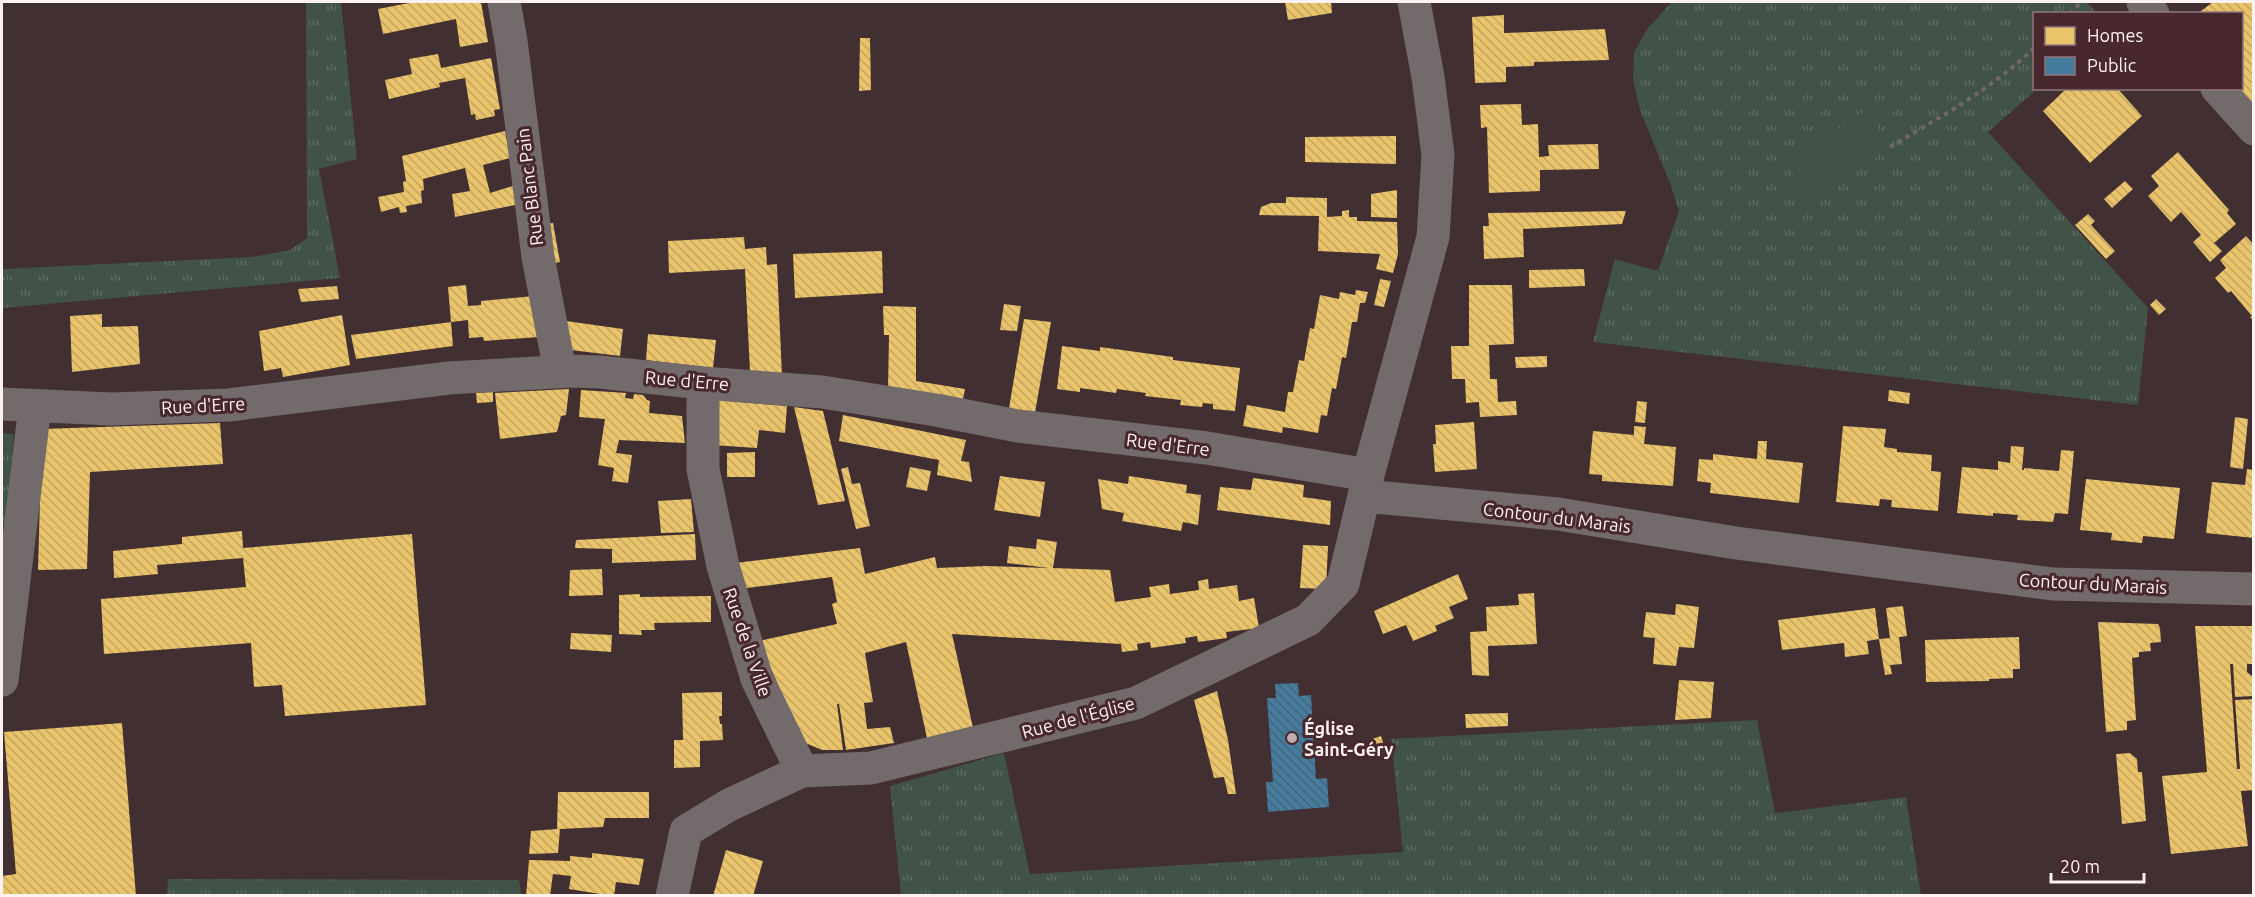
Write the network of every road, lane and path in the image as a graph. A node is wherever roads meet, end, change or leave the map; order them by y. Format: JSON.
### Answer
{"nodes":[{"id":1,"x":504,"y":2,"type":"edge"},
{"id":2,"x":1414,"y":2,"type":"edge"},
{"id":3,"x":2033,"y":49,"type":"edge"},
{"id":4,"x":2219,"y":90,"type":"edge"},
{"id":5,"x":2253,"y":129,"type":"edge"},
{"id":6,"x":1890,"y":147,"type":"dead end"},
{"id":7,"x":560,"y":372,"type":"junction"},
{"id":8,"x":703,"y":382,"type":"junction"},
{"id":9,"x":2,"y":404,"type":"edge"},
{"id":10,"x":35,"y":406,"type":"junction"},
{"id":11,"x":1366,"y":486,"type":"junction"},
{"id":12,"x":2253,"y":589,"type":"edge"},
{"id":13,"x":2,"y":680,"type":"edge"},
{"id":14,"x":802,"y":771,"type":"junction"},
{"id":15,"x":672,"y":896,"type":"edge"}],
"edges":[{"from":1,"to":7,"type":"street","name":"Rue Blanc Pain"},
{"from":2,"to":11,"type":"street"},
{"from":3,"to":6,"type":"path"},
{"from":4,"to":5,"type":"street"},
{"from":7,"to":8,"type":"street","name":"Rue d'Erre"},
{"from":7,"to":10,"type":"street","name":"Rue d'Erre"},
{"from":8,"to":11,"type":"street","name":"Rue d'Erre"},
{"from":8,"to":14,"type":"street","name":"Rue de la Ville"},
{"from":9,"to":10,"type":"street","name":"Rue d'Erre"},
{"from":10,"to":13,"type":"street"},
{"from":11,"to":12,"type":"street","name":"Contour du Marais"},
{"from":11,"to":14,"type":"street","name":"Rue de l'Église"},
{"from":14,"to":15,"type":"street"}]}
